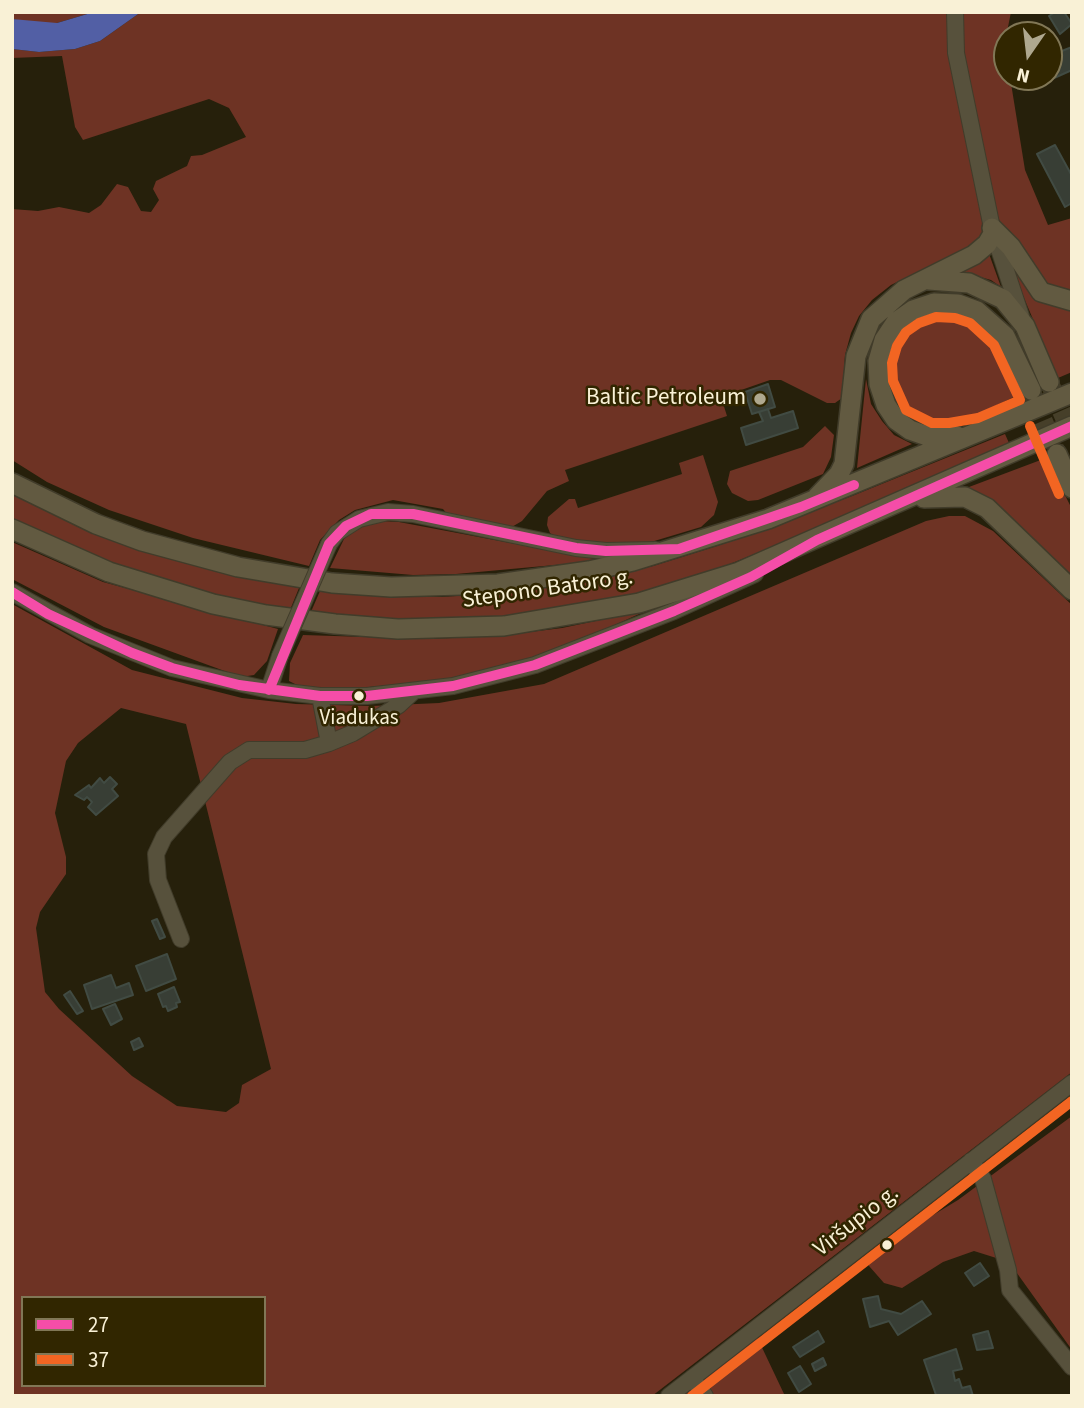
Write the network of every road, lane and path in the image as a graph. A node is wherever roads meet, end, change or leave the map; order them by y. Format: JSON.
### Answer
{"nodes":[{"id":1,"x":956,"y":12,"type":"edge"},
{"id":2,"x":993,"y":230,"type":"junction"},
{"id":3,"x":917,"y":283,"type":"junction"},
{"id":4,"x":1072,"y":301,"type":"edge"},
{"id":5,"x":1025,"y":326,"type":"junction"},
{"id":6,"x":1072,"y":393,"type":"edge"},
{"id":7,"x":1072,"y":426,"type":"edge"},
{"id":8,"x":982,"y":431,"type":"junction"},
{"id":9,"x":1058,"y":454,"type":"tunnel mouth"},
{"id":10,"x":12,"y":483,"type":"edge"},
{"id":11,"x":1072,"y":488,"type":"edge"},
{"id":12,"x":902,"y":501,"type":"junction"},
{"id":13,"x":801,"y":507,"type":"junction"},
{"id":14,"x":12,"y":529,"type":"edge"},
{"id":15,"x":817,"y":540,"type":"junction"},
{"id":16,"x":680,"y":549,"type":"junction"},
{"id":17,"x":1072,"y":590,"type":"edge"},
{"id":18,"x":12,"y":592,"type":"edge"},
{"id":19,"x":269,"y":690,"type":"junction"},
{"id":20,"x":413,"y":692,"type":"junction"},
{"id":21,"x":320,"y":696,"type":"junction"},
{"id":22,"x":329,"y":743,"type":"junction"},
{"id":23,"x":181,"y":939,"type":"dead end"},
{"id":24,"x":1072,"y":1083,"type":"edge"},
{"id":25,"x":971,"y":1161,"type":"junction"},
{"id":26,"x":1072,"y":1367,"type":"edge"},
{"id":27,"x":692,"y":1378,"type":"junction"},
{"id":28,"x":669,"y":1396,"type":"edge"},
{"id":29,"x":705,"y":1396,"type":"edge"}],
"edges":[{"from":1,"to":2,"type":"street"},
{"from":2,"to":3,"type":"main road"},
{"from":2,"to":4,"type":"main road"},
{"from":2,"to":5,"type":"street"},
{"from":3,"to":5,"type":"main road"},
{"from":3,"to":13,"type":"main road"},
{"from":5,"to":8,"type":"main road"},
{"from":6,"to":8,"type":"main road","name":"Stepono Batoro g."},
{"from":7,"to":12,"type":"main road","name":"Stepono Batoro g."},
{"from":8,"to":13,"type":"main road","name":"Stepono Batoro g."},
{"from":9,"to":11,"type":"main road"},
{"from":10,"to":16,"type":"main road","name":"Stepono Batoro g."},
{"from":12,"to":15,"type":"main road","name":"Stepono Batoro g."},
{"from":12,"to":17,"type":"main road"},
{"from":13,"to":16,"type":"main road","name":"Stepono Batoro g."},
{"from":14,"to":15,"type":"main road","name":"Stepono Batoro g."},
{"from":15,"to":20,"type":"street"},
{"from":16,"to":19,"type":"street","bridge":true},
{"from":18,"to":19,"type":"street"},
{"from":19,"to":21,"type":"street"},
{"from":20,"to":21,"type":"street"},
{"from":20,"to":22,"type":"street"},
{"from":21,"to":22,"type":"street"},
{"from":22,"to":23,"type":"street"},
{"from":24,"to":25,"type":"street","name":"Viršupio g."},
{"from":25,"to":26,"type":"street"},
{"from":25,"to":27,"type":"street","name":"Viršupio g."},
{"from":27,"to":28,"type":"street","name":"Viršupio g."},
{"from":27,"to":29,"type":"street"}]}
